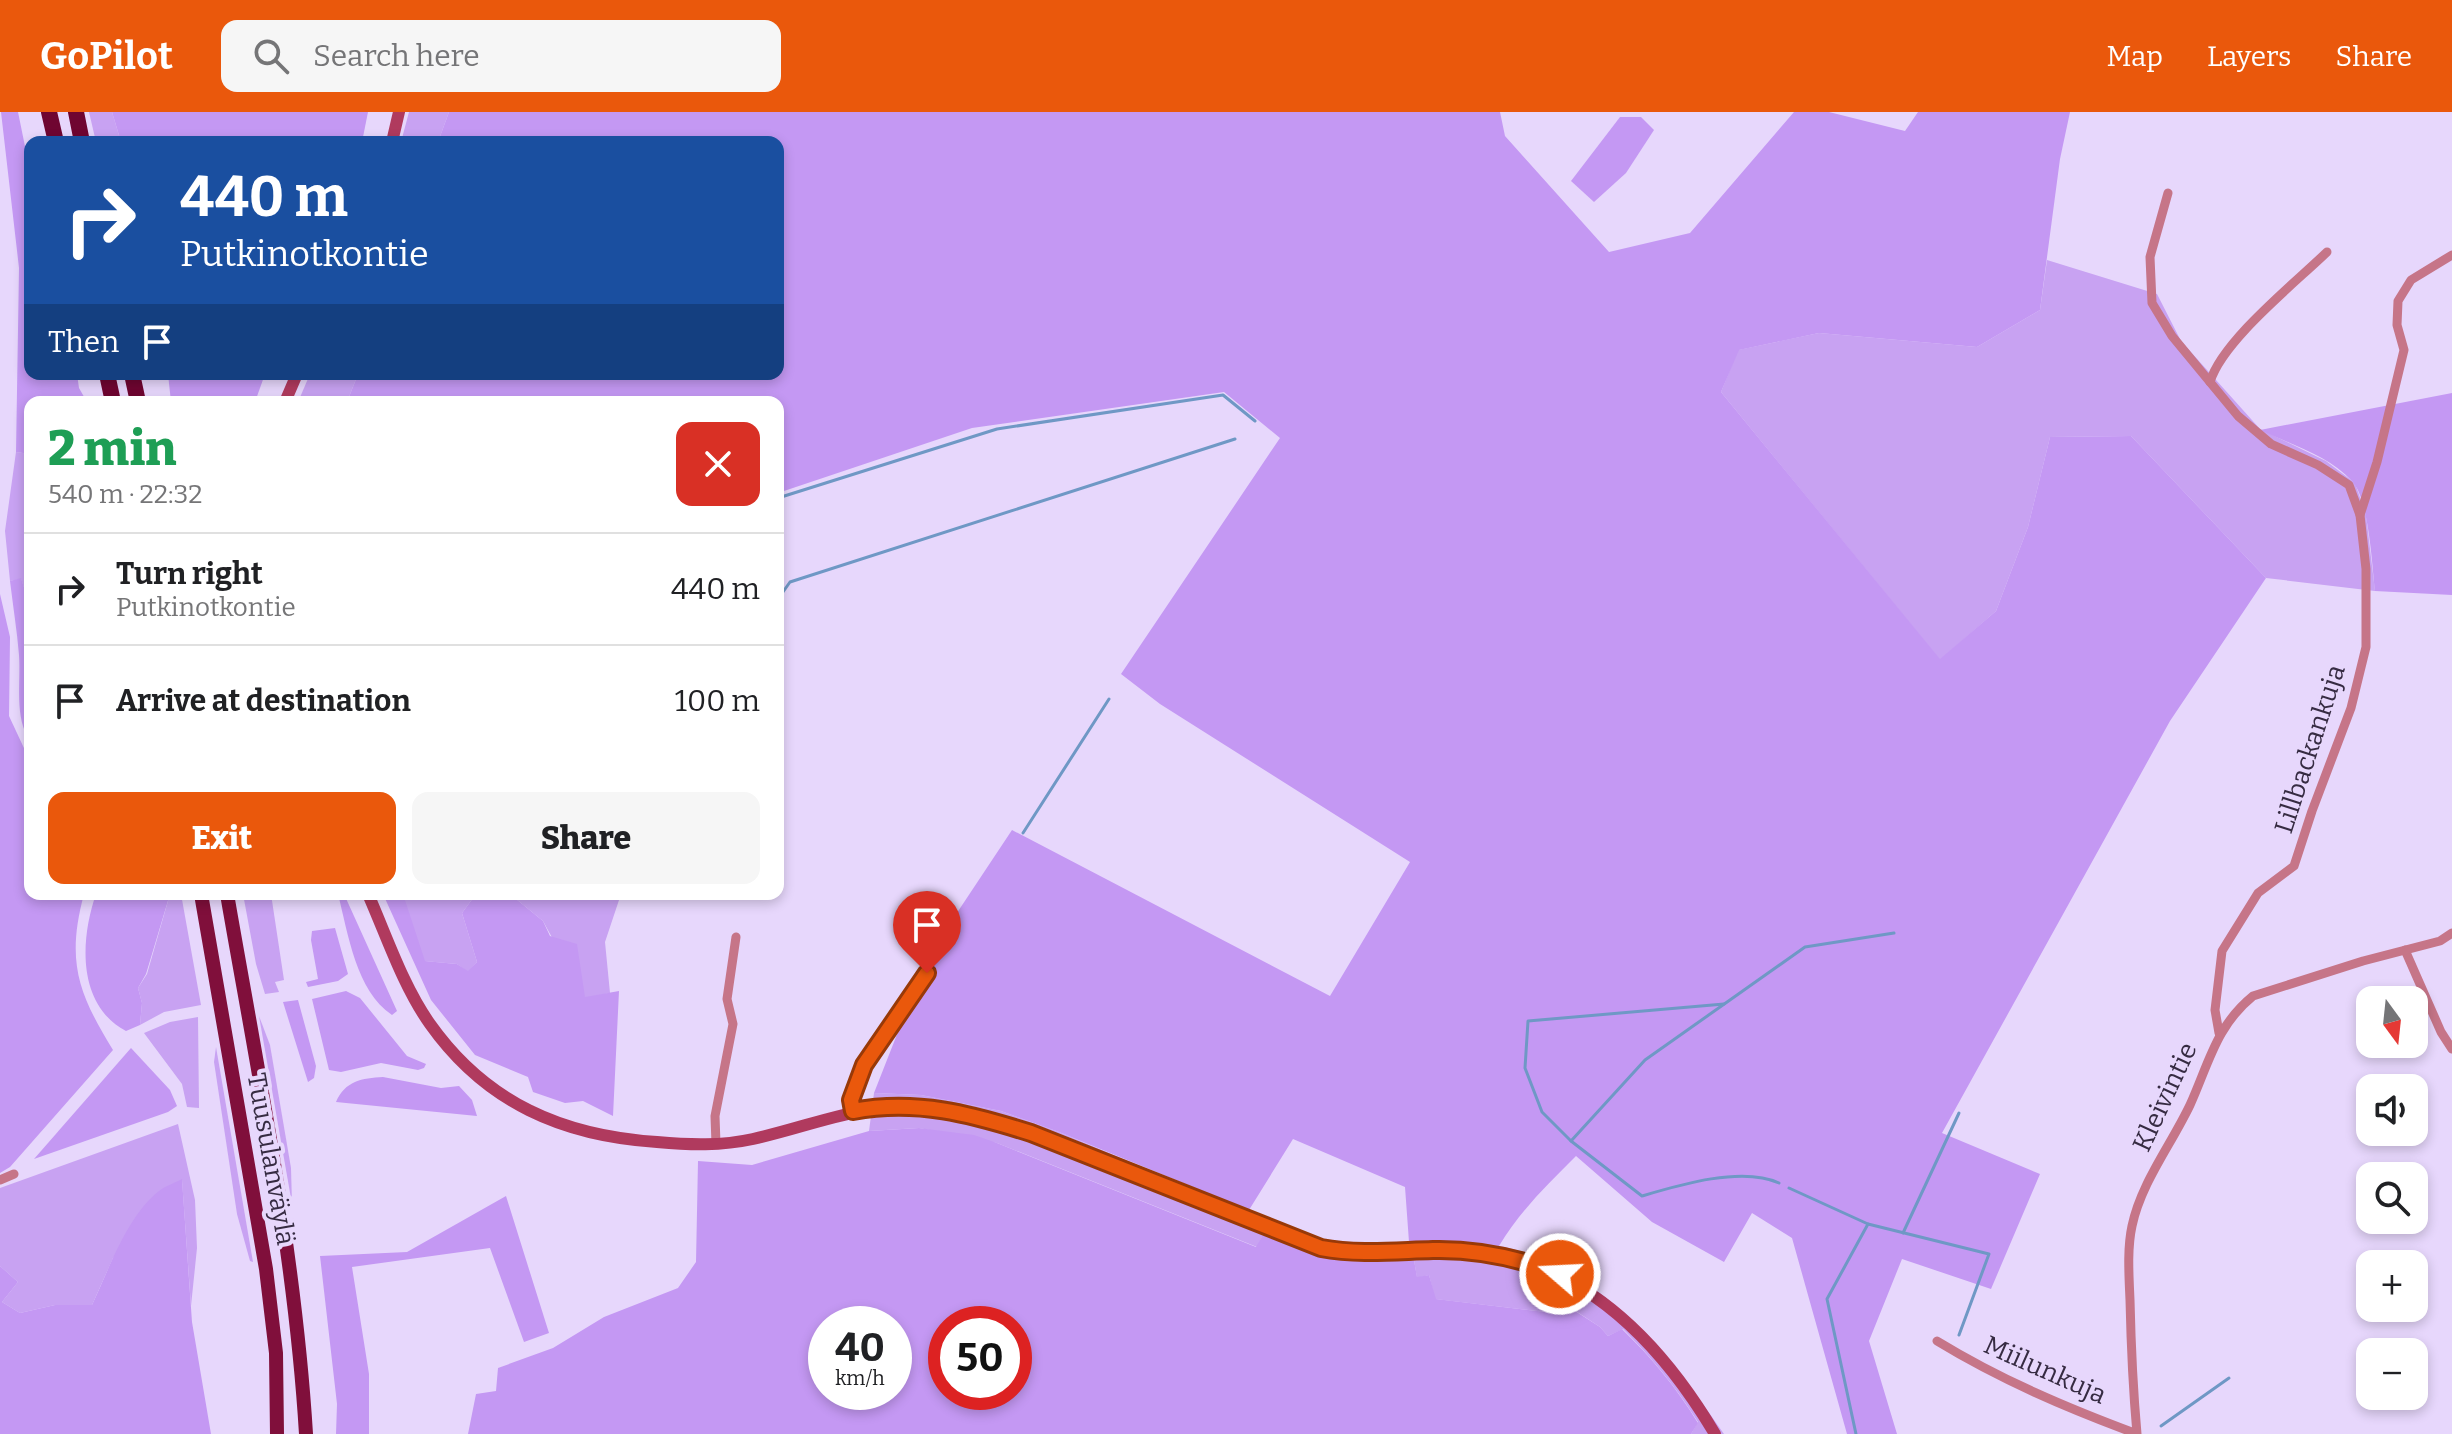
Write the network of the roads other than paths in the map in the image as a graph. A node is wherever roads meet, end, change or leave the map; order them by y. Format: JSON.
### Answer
{"nodes":[{"id":1,"x":49,"y":112,"type":"edge"},
{"id":2,"x":76,"y":112,"type":"edge"},
{"id":3,"x":399,"y":112,"type":"edge"},
{"id":4,"x":55,"y":136,"type":"edge"},
{"id":5,"x":81,"y":136,"type":"edge"},
{"id":6,"x":393,"y":136,"type":"edge"},
{"id":7,"x":2168,"y":193,"type":"dead end"},
{"id":8,"x":2327,"y":252,"type":"dead end"},
{"id":9,"x":2452,"y":255,"type":"edge"},
{"id":10,"x":2210,"y":382,"type":"junction"},
{"id":11,"x":2360,"y":515,"type":"junction"},
{"id":12,"x":202,"y":900,"type":"edge"},
{"id":13,"x":228,"y":900,"type":"edge"},
{"id":14,"x":371,"y":900,"type":"edge"},
{"id":15,"x":2452,"y":933,"type":"edge"},
{"id":16,"x":736,"y":937,"type":"dead end"},
{"id":17,"x":2405,"y":950,"type":"junction"},
{"id":18,"x":927,"y":973,"type":"dead end"},
{"id":19,"x":2219,"y":1033,"type":"junction"},
{"id":20,"x":2452,"y":1049,"type":"edge"},
{"id":21,"x":853,"y":1111,"type":"junction"},
{"id":22,"x":716,"y":1144,"type":"junction"},
{"id":23,"x":14,"y":1174,"type":"dead end"},
{"id":24,"x":0,"y":1180,"type":"edge"},
{"id":25,"x":1937,"y":1341,"type":"dead end"},
{"id":26,"x":277,"y":1434,"type":"edge"},
{"id":27,"x":306,"y":1434,"type":"edge"},
{"id":28,"x":1715,"y":1434,"type":"edge"},
{"id":29,"x":2137,"y":1434,"type":"edge"}],
"edges":[{"from":1,"to":4,"type":"highway"},
{"from":2,"to":5,"type":"highway"},
{"from":3,"to":6,"type":"main road"},
{"from":7,"to":10,"type":"street","name":"Lillbackankuja"},
{"from":8,"to":10,"type":"street"},
{"from":9,"to":11,"type":"street"},
{"from":10,"to":11,"type":"street","name":"Lillbackankuja"},
{"from":11,"to":19,"type":"street","name":"Lillbackankuja"},
{"from":12,"to":26,"type":"highway","name":"Tuusulanväylä"},
{"from":13,"to":27,"type":"highway","name":"Tuusulanväylä"},
{"from":14,"to":22,"type":"main road"},
{"from":15,"to":17,"type":"street","name":"Kleivintie"},
{"from":16,"to":22,"type":"street"},
{"from":17,"to":19,"type":"street","name":"Kleivintie"},
{"from":17,"to":20,"type":"street"},
{"from":18,"to":21,"type":"street"},
{"from":19,"to":29,"type":"street","name":"Kleivintie"},
{"from":21,"to":22,"type":"main road"},
{"from":21,"to":28,"type":"main road"},
{"from":23,"to":24,"type":"street"},
{"from":25,"to":29,"type":"street","name":"Miilunkuja"}]}
